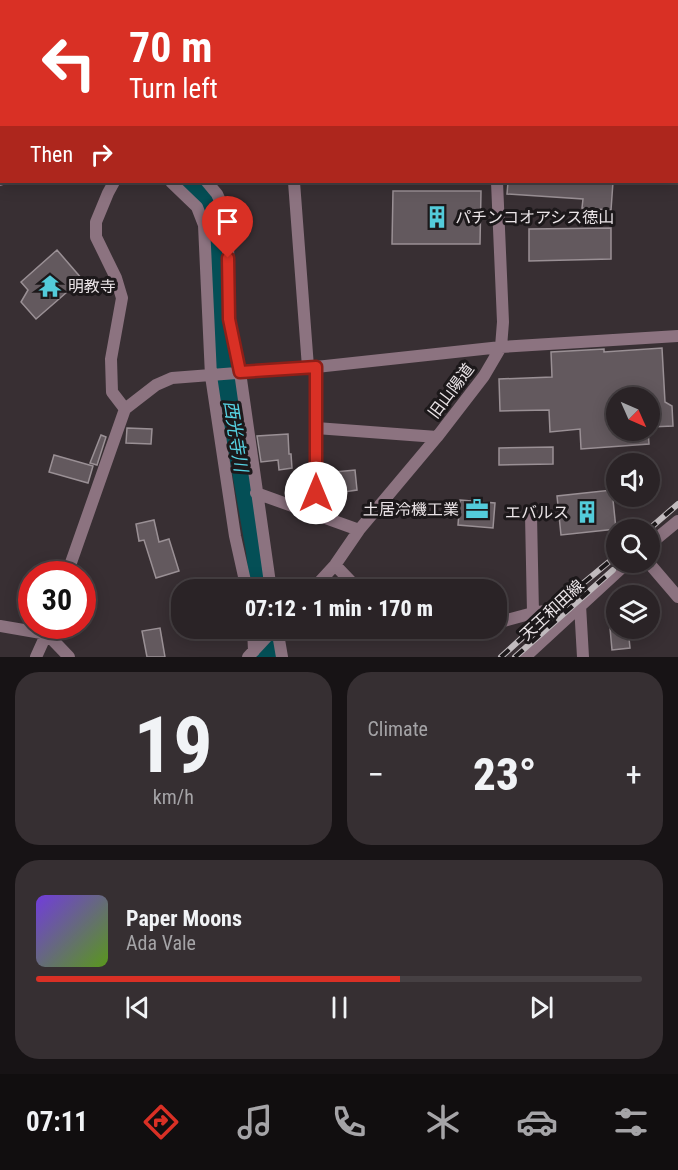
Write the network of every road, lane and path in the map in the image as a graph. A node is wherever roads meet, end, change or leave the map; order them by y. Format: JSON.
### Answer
{"nodes":[{"id":1,"x":113,"y":183,"type":"edge"},
{"id":2,"x":172,"y":183,"type":"edge"},
{"id":3,"x":208,"y":183,"type":"edge"},
{"id":4,"x":294,"y":183,"type":"edge"},
{"id":5,"x":497,"y":183,"type":"edge"},
{"id":6,"x":678,"y":336,"type":"edge"},
{"id":7,"x":501,"y":347,"type":"junction"},
{"id":8,"x":312,"y":367,"type":"junction"},
{"id":9,"x":240,"y":372,"type":"junction"},
{"id":10,"x":211,"y":376,"type":"junction"},
{"id":11,"x":125,"y":409,"type":"junction"},
{"id":12,"x":316,"y":429,"type":"junction"},
{"id":13,"x":437,"y":437,"type":"junction"},
{"id":14,"x":256,"y":493,"type":"junction"},
{"id":15,"x":316,"y":514,"type":"junction"},
{"id":16,"x":531,"y":515,"type":"dead end"},
{"id":17,"x":678,"y":520,"type":"edge"},
{"id":18,"x":359,"y":530,"type":"junction"},
{"id":19,"x":660,"y":535,"type":"edge"},
{"id":20,"x":72,"y":561,"type":"edge"},
{"id":21,"x":335,"y":565,"type":"junction"},
{"id":22,"x":616,"y":573,"type":"edge"},
{"id":23,"x":657,"y":573,"type":"edge"},
{"id":24,"x":245,"y":579,"type":"edge"},
{"id":25,"x":269,"y":579,"type":"edge"},
{"id":26,"x":322,"y":579,"type":"edge"},
{"id":27,"x":348,"y":579,"type":"edge"},
{"id":28,"x":678,"y":597,"type":"edge"},
{"id":29,"x":580,"y":605,"type":"junction"},
{"id":30,"x":533,"y":613,"type":"junction"},
{"id":31,"x":507,"y":620,"type":"edge"},
{"id":32,"x":0,"y":627,"type":"edge"},
{"id":33,"x":18,"y":628,"type":"edge"},
{"id":34,"x":44,"y":639,"type":"edge"},
{"id":35,"x":55,"y":639,"type":"edge"},
{"id":36,"x":252,"y":639,"type":"edge"},
{"id":37,"x":265,"y":639,"type":"edge"},
{"id":38,"x":278,"y":639,"type":"edge"},
{"id":39,"x":251,"y":654,"type":"edge"},
{"id":40,"x":36,"y":657,"type":"edge"},
{"id":41,"x":69,"y":657,"type":"edge"},
{"id":42,"x":282,"y":657,"type":"edge"},
{"id":43,"x":525,"y":657,"type":"edge"},
{"id":44,"x":583,"y":657,"type":"edge"}],
"edges":[{"from":1,"to":11,"type":"street"},
{"from":2,"to":10,"type":"street"},
{"from":3,"to":9,"type":"street"},
{"from":4,"to":8,"type":"street"},
{"from":5,"to":7,"type":"street"},
{"from":6,"to":7,"type":"street"},
{"from":7,"to":8,"type":"street"},
{"from":7,"to":13,"type":"street","name":"旧山陽道"},
{"from":8,"to":9,"type":"street"},
{"from":8,"to":12,"type":"street"},
{"from":9,"to":10,"type":"street"},
{"from":9,"to":14,"type":"street"},
{"from":10,"to":11,"type":"street"},
{"from":10,"to":24,"type":"street"},
{"from":11,"to":20,"type":"street"},
{"from":12,"to":13,"type":"street"},
{"from":12,"to":15,"type":"street"},
{"from":13,"to":18,"type":"street","name":"旧山陽道"},
{"from":14,"to":15,"type":"street"},
{"from":14,"to":25,"type":"street"},
{"from":15,"to":18,"type":"street"},
{"from":16,"to":30,"type":"street"},
{"from":17,"to":19,"type":"street"},
{"from":18,"to":21,"type":"street","name":"旧山陽道"},
{"from":21,"to":26,"type":"street","name":"旧山陽道"},
{"from":21,"to":27,"type":"street"},
{"from":22,"to":29,"type":"street","name":"天王和田線"},
{"from":23,"to":28,"type":"street"},
{"from":29,"to":30,"type":"street"},
{"from":29,"to":43,"type":"street","name":"天王和田線"},
{"from":29,"to":44,"type":"street"},
{"from":30,"to":31,"type":"street"},
{"from":32,"to":33,"type":"street"},
{"from":34,"to":40,"type":"street"},
{"from":35,"to":41,"type":"street"},
{"from":36,"to":39,"type":"street"},
{"from":37,"to":39,"type":"street"},
{"from":38,"to":42,"type":"street"}]}
